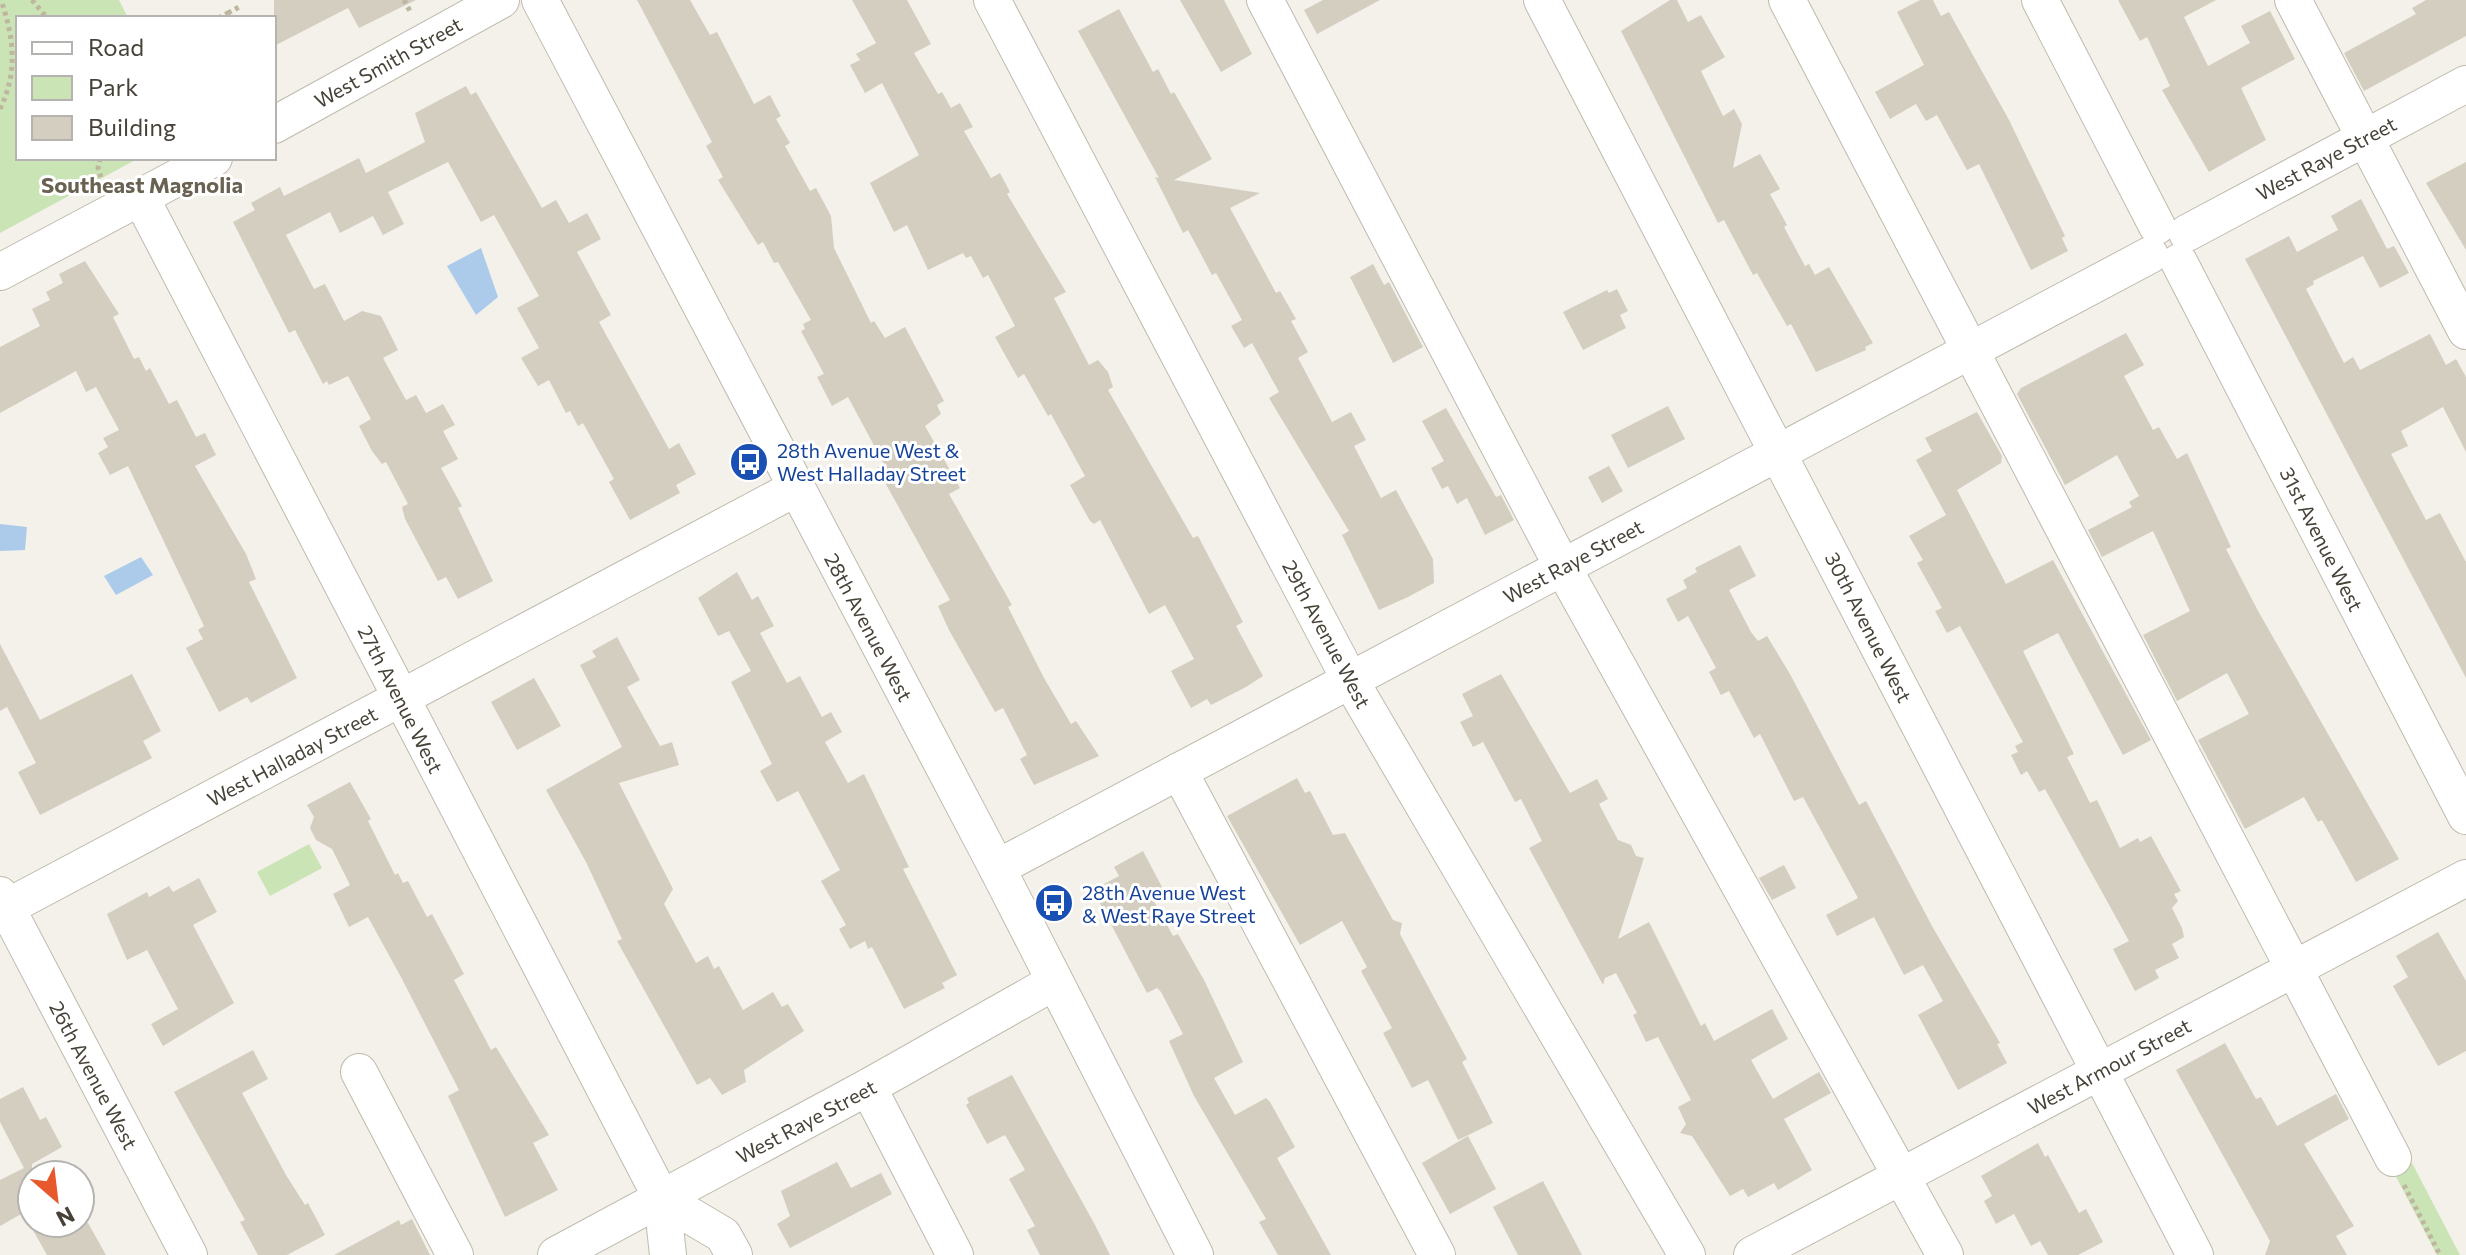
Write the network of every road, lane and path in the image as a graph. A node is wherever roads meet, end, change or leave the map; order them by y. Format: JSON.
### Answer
{"nodes":[{"id":1,"x":1,"y":0,"type":"edge"},
{"id":2,"x":32,"y":0,"type":"edge"},
{"id":3,"x":404,"y":0,"type":"edge"},
{"id":4,"x":501,"y":0,"type":"edge"},
{"id":5,"x":540,"y":0,"type":"edge"},
{"id":6,"x":992,"y":0,"type":"edge"},
{"id":7,"x":1265,"y":0,"type":"edge"},
{"id":8,"x":1542,"y":0,"type":"edge"},
{"id":9,"x":1787,"y":0,"type":"edge"},
{"id":10,"x":2040,"y":0,"type":"edge"},
{"id":11,"x":2293,"y":0,"type":"edge"},
{"id":12,"x":241,"y":6,"type":"dead end"},
{"id":13,"x":45,"y":16,"type":"edge"},
{"id":14,"x":229,"y":16,"type":"edge"},
{"id":15,"x":413,"y":18,"type":"dead end"},
{"id":16,"x":2466,"y":84,"type":"edge"},
{"id":17,"x":0,"y":109,"type":"edge"},
{"id":18,"x":276,"y":124,"type":"edge"},
{"id":19,"x":2365,"y":137,"type":"junction"},
{"id":20,"x":100,"y":160,"type":"edge"},
{"id":21,"x":209,"y":160,"type":"edge"},
{"id":22,"x":124,"y":195,"type":"junction"},
{"id":23,"x":2168,"y":244,"type":"junction"},
{"id":24,"x":0,"y":272,"type":"edge"},
{"id":25,"x":2466,"y":331,"type":"edge"},
{"id":26,"x":1972,"y":348,"type":"junction"},
{"id":27,"x":1778,"y":451,"type":"junction"},
{"id":28,"x":796,"y":488,"type":"junction"},
{"id":29,"x":1562,"y":566,"type":"junction"},
{"id":30,"x":1350,"y":680,"type":"junction"},
{"id":31,"x":401,"y":698,"type":"junction"},
{"id":32,"x":1179,"y":771,"type":"junction"},
{"id":33,"x":2466,"y":816,"type":"edge"},
{"id":34,"x":997,"y":868,"type":"junction"},
{"id":35,"x":2466,"y":878,"type":"edge"},
{"id":36,"x":2,"y":904,"type":"edge"},
{"id":37,"x":2294,"y":969,"type":"junction"},
{"id":38,"x":1054,"y":982,"type":"junction"},
{"id":39,"x":2099,"y":1071,"type":"junction"},
{"id":40,"x":359,"y":1072,"type":"dead end"},
{"id":41,"x":868,"y":1087,"type":"junction"},
{"id":42,"x":2393,"y":1158,"type":"joint"},
{"id":43,"x":1903,"y":1176,"type":"junction"},
{"id":44,"x":662,"y":1199,"type":"junction"},
{"id":45,"x":189,"y":1255,"type":"edge"},
{"id":46,"x":455,"y":1255,"type":"edge"},
{"id":47,"x":556,"y":1255,"type":"edge"},
{"id":48,"x":668,"y":1255,"type":"edge"},
{"id":49,"x":734,"y":1255,"type":"edge"},
{"id":50,"x":955,"y":1255,"type":"edge"},
{"id":51,"x":1195,"y":1255,"type":"edge"},
{"id":52,"x":1437,"y":1255,"type":"edge"},
{"id":53,"x":1687,"y":1255,"type":"edge"},
{"id":54,"x":1752,"y":1255,"type":"edge"},
{"id":55,"x":1945,"y":1255,"type":"edge"},
{"id":56,"x":2195,"y":1255,"type":"edge"},
{"id":57,"x":2440,"y":1255,"type":"edge"}],
"edges":[{"from":1,"to":17,"type":"path"},
{"from":2,"to":13,"type":"path"},
{"from":3,"to":15,"type":"path"},
{"from":4,"to":18,"type":"street","name":"West Smith Street"},
{"from":5,"to":28,"type":"street","name":"28th Avenue West"},
{"from":6,"to":30,"type":"street","name":"29th Avenue West"},
{"from":7,"to":29,"type":"street"},
{"from":8,"to":27,"type":"street","name":"30th Avenue West"},
{"from":9,"to":26,"type":"street"},
{"from":10,"to":23,"type":"street","name":"31st Avenue West"},
{"from":11,"to":19,"type":"street"},
{"from":12,"to":14,"type":"path"},
{"from":16,"to":19,"type":"street","name":"West Raye Street"},
{"from":19,"to":23,"type":"street","name":"West Raye Street"},
{"from":19,"to":25,"type":"street"},
{"from":20,"to":22,"type":"path"},
{"from":21,"to":22,"type":"street"},
{"from":22,"to":24,"type":"street"},
{"from":22,"to":31,"type":"street","name":"27th Avenue West"},
{"from":23,"to":26,"type":"street","name":"West Raye Street"},
{"from":23,"to":33,"type":"street","name":"31st Avenue West"},
{"from":26,"to":27,"type":"street","name":"West Raye Street"},
{"from":26,"to":37,"type":"street"},
{"from":27,"to":29,"type":"street","name":"West Raye Street"},
{"from":27,"to":39,"type":"street","name":"30th Avenue West"},
{"from":28,"to":31,"type":"street","name":"West Halladay Street"},
{"from":28,"to":34,"type":"street","name":"28th Avenue West"},
{"from":29,"to":30,"type":"street","name":"West Raye Street"},
{"from":29,"to":43,"type":"street"},
{"from":30,"to":32,"type":"street","name":"West Raye Street"},
{"from":30,"to":53,"type":"street","name":"29th Avenue West"},
{"from":31,"to":36,"type":"street","name":"West Halladay Street"},
{"from":31,"to":44,"type":"street","name":"27th Avenue West"},
{"from":32,"to":34,"type":"street","name":"West Raye Street"},
{"from":32,"to":52,"type":"street"},
{"from":34,"to":38,"type":"street","name":"28th Avenue West"},
{"from":35,"to":37,"type":"street","name":"West Armour Street"},
{"from":36,"to":45,"type":"street","name":"26th Avenue West"},
{"from":37,"to":39,"type":"street","name":"West Armour Street"},
{"from":37,"to":42,"type":"street"},
{"from":38,"to":41,"type":"street","name":"West Raye Street"},
{"from":38,"to":51,"type":"street","name":"28th Avenue West"},
{"from":39,"to":43,"type":"street","name":"West Armour Street"},
{"from":39,"to":56,"type":"street","name":"30th Avenue West"},
{"from":40,"to":46,"type":"street"},
{"from":41,"to":44,"type":"street","name":"West Raye Street"},
{"from":41,"to":50,"type":"street"},
{"from":42,"to":57,"type":"path"},
{"from":43,"to":54,"type":"street","name":"West Armour Street"},
{"from":43,"to":55,"type":"street"},
{"from":44,"to":47,"type":"street","name":"West Raye Street"},
{"from":44,"to":48,"type":"street","name":"27th Avenue West"},
{"from":44,"to":49,"type":"street"}]}
